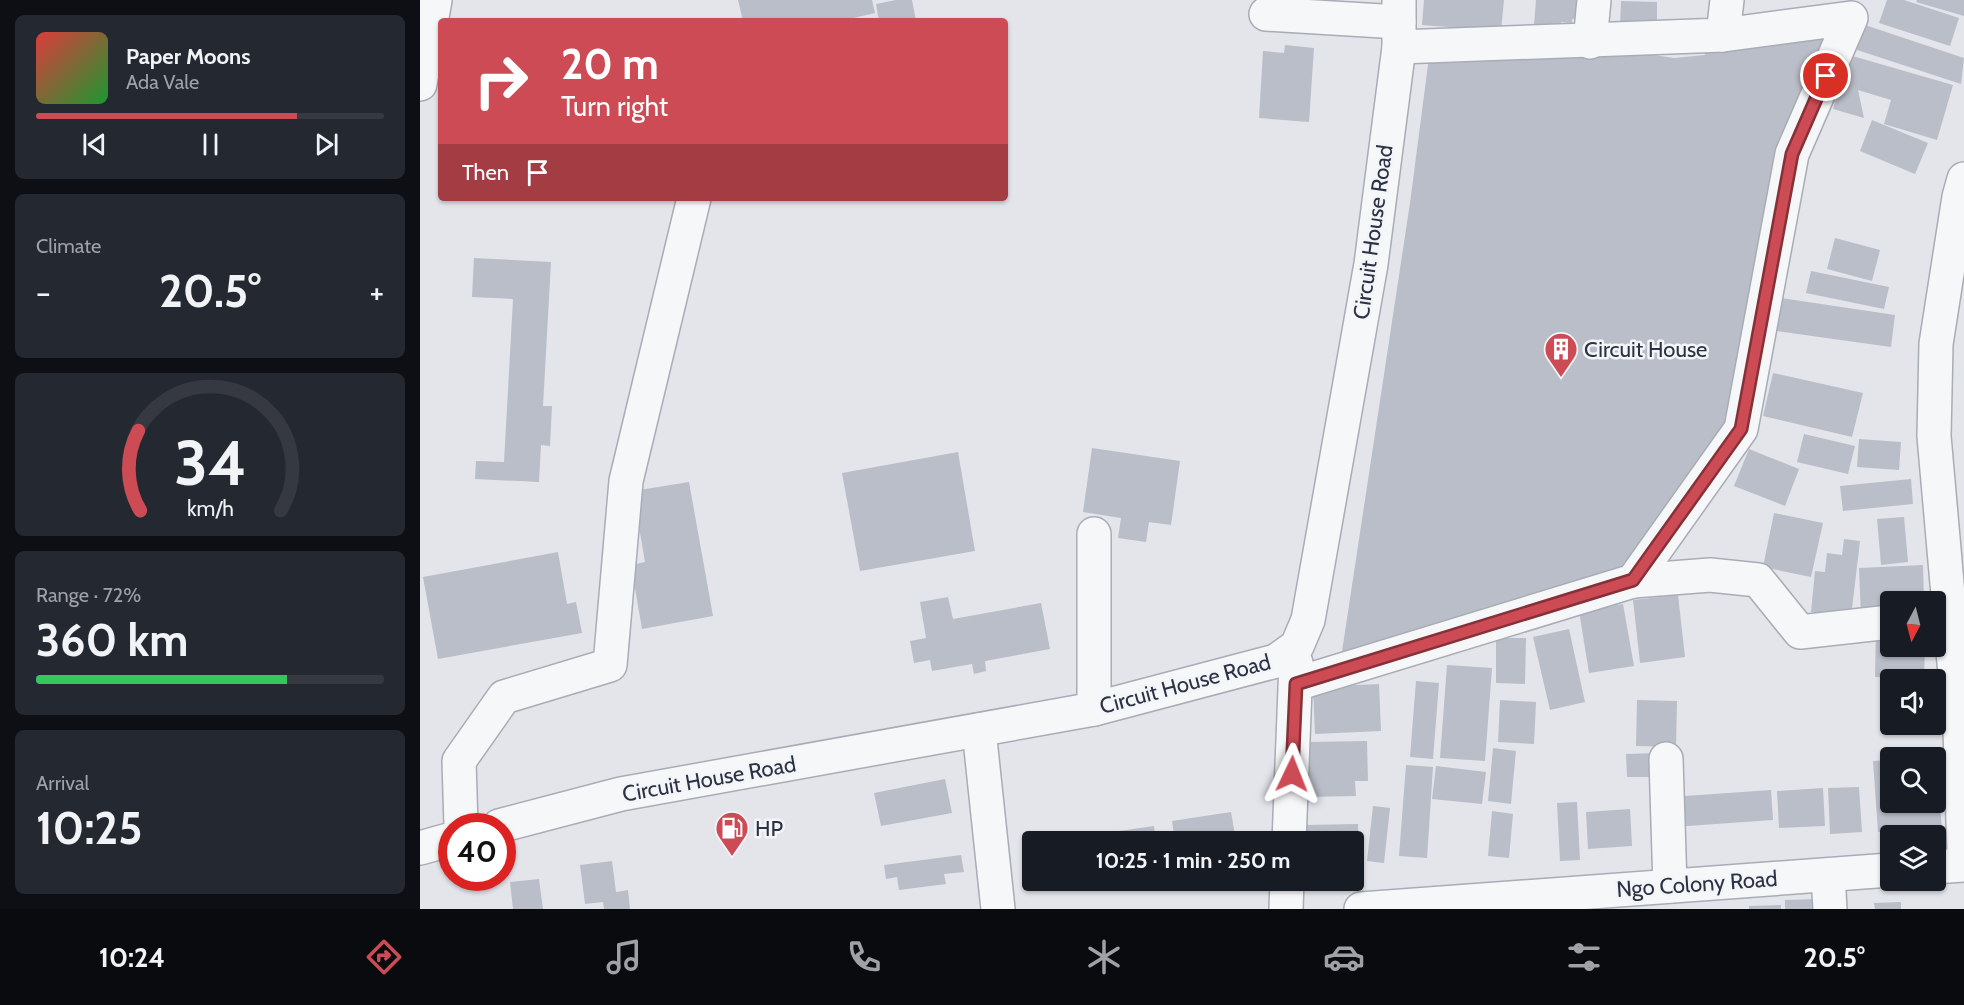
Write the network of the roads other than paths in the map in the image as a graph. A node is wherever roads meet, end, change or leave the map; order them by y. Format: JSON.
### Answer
{"nodes":[{"id":1,"x":435,"y":0,"type":"edge"},
{"id":2,"x":1594,"y":0,"type":"edge"},
{"id":3,"x":1727,"y":0,"type":"edge"},
{"id":4,"x":1266,"y":14,"type":"dead end"},
{"id":5,"x":1399,"y":23,"type":"edge"},
{"id":6,"x":1723,"y":35,"type":"junction"},
{"id":7,"x":1590,"y":42,"type":"junction"},
{"id":8,"x":421,"y":73,"type":"edge"},
{"id":9,"x":1964,"y":179,"type":"edge"},
{"id":10,"x":693,"y":201,"type":"edge"},
{"id":11,"x":1094,"y":534,"type":"dead end"},
{"id":12,"x":1955,"y":559,"type":"edge"},
{"id":13,"x":1633,"y":580,"type":"junction"},
{"id":14,"x":1946,"y":602,"type":"edge"},
{"id":15,"x":1880,"y":623,"type":"edge"},
{"id":16,"x":1946,"y":637,"type":"edge"},
{"id":17,"x":1297,"y":646,"type":"junction"},
{"id":18,"x":1296,"y":684,"type":"junction"},
{"id":19,"x":1094,"y":709,"type":"junction"},
{"id":20,"x":979,"y":729,"type":"junction"},
{"id":21,"x":1666,"y":759,"type":"dead end"},
{"id":22,"x":461,"y":813,"type":"edge"},
{"id":23,"x":516,"y":822,"type":"edge"},
{"id":24,"x":1289,"y":831,"type":"edge"},
{"id":25,"x":438,"y":843,"type":"edge"},
{"id":26,"x":420,"y":848,"type":"edge"},
{"id":27,"x":1964,"y":852,"type":"edge"},
{"id":28,"x":1964,"y":865,"type":"edge"},
{"id":29,"x":1946,"y":866,"type":"edge"},
{"id":30,"x":1880,"y":871,"type":"edge"},
{"id":31,"x":1828,"y":875,"type":"junction"},
{"id":32,"x":1670,"y":886,"type":"junction"},
{"id":33,"x":1287,"y":891,"type":"edge"},
{"id":34,"x":1542,"y":902,"type":"edge"},
{"id":35,"x":1378,"y":908,"type":"edge"},
{"id":36,"x":998,"y":909,"type":"edge"},
{"id":37,"x":1286,"y":909,"type":"edge"},
{"id":38,"x":1830,"y":909,"type":"edge"}],
"edges":[{"from":1,"to":8,"type":"street"},
{"from":2,"to":7,"type":"street"},
{"from":3,"to":6,"type":"street"},
{"from":4,"to":5,"type":"street"},
{"from":5,"to":7,"type":"street"},
{"from":5,"to":17,"type":"street","name":"Circuit House Road"},
{"from":6,"to":7,"type":"street"},
{"from":6,"to":13,"type":"street"},
{"from":9,"to":12,"type":"street"},
{"from":10,"to":22,"type":"street"},
{"from":11,"to":19,"type":"street"},
{"from":12,"to":14,"type":"street"},
{"from":13,"to":15,"type":"street"},
{"from":13,"to":18,"type":"street"},
{"from":16,"to":27,"type":"street"},
{"from":17,"to":18,"type":"street"},
{"from":17,"to":19,"type":"street","name":"Circuit House Road"},
{"from":18,"to":24,"type":"street"},
{"from":19,"to":20,"type":"street","name":"Circuit House Road"},
{"from":20,"to":23,"type":"street","name":"Circuit House Road"},
{"from":20,"to":36,"type":"street"},
{"from":21,"to":32,"type":"street"},
{"from":25,"to":26,"type":"street"},
{"from":28,"to":29,"type":"street"},
{"from":30,"to":31,"type":"street","name":"Ngo Colony Road"},
{"from":31,"to":32,"type":"street","name":"Ngo Colony Road"},
{"from":31,"to":38,"type":"street"},
{"from":32,"to":34,"type":"street","name":"Ngo Colony Road"},
{"from":33,"to":37,"type":"street"},
{"from":34,"to":35,"type":"street","name":"Ngo Colony Road"}]}
